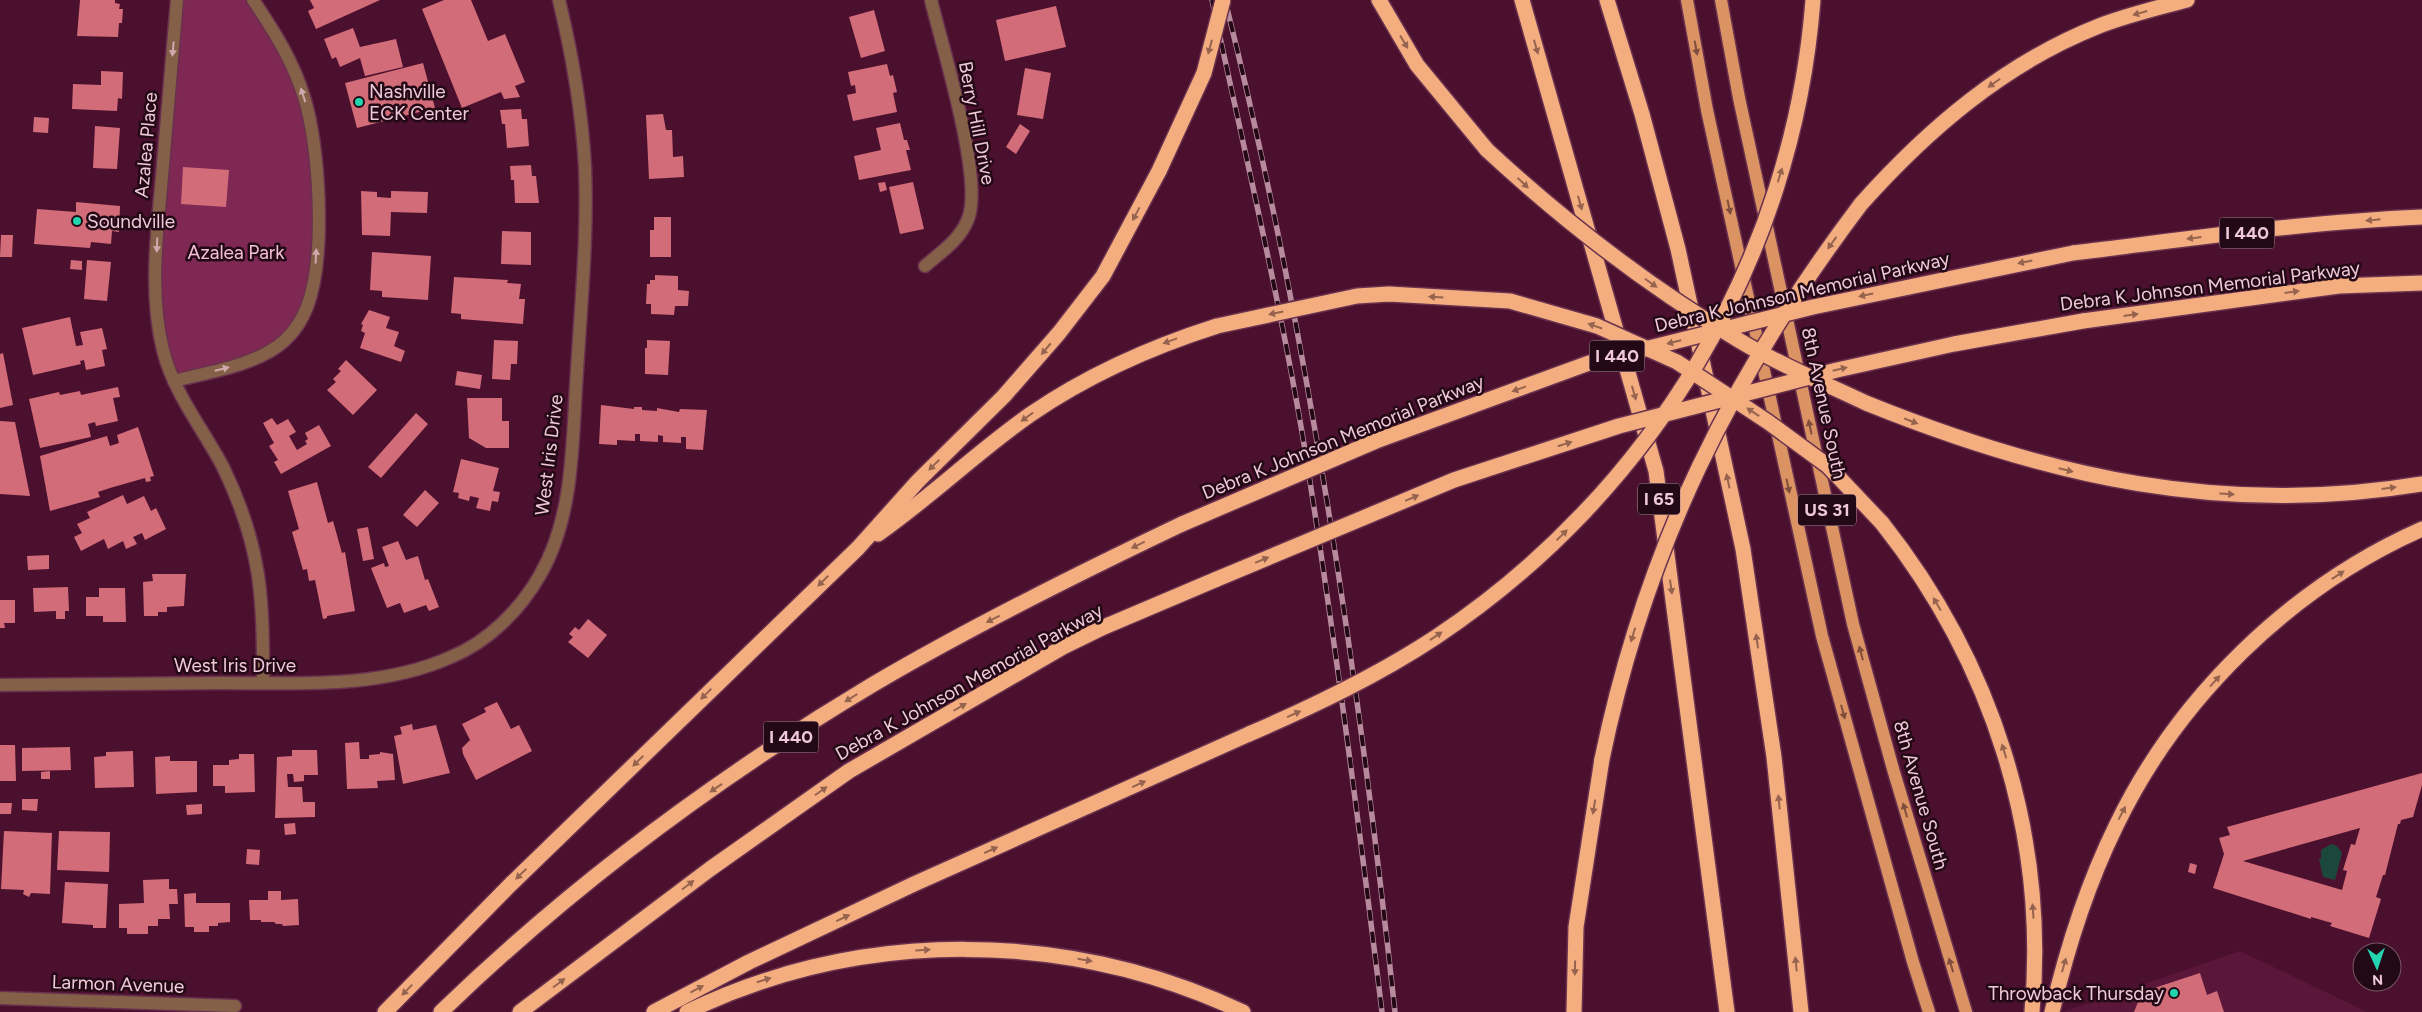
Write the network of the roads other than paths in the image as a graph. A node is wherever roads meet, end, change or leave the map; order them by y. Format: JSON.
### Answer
{"nodes":[{"id":1,"x":177,"y":0,"type":"edge"},
{"id":2,"x":253,"y":0,"type":"edge"},
{"id":3,"x":558,"y":0,"type":"edge"},
{"id":4,"x":931,"y":0,"type":"edge"},
{"id":5,"x":1223,"y":0,"type":"edge"},
{"id":6,"x":1378,"y":0,"type":"edge"},
{"id":7,"x":1522,"y":0,"type":"edge"},
{"id":8,"x":1607,"y":0,"type":"edge"},
{"id":9,"x":1687,"y":0,"type":"edge"},
{"id":10,"x":1721,"y":0,"type":"edge"},
{"id":11,"x":1813,"y":0,"type":"edge"},
{"id":12,"x":2187,"y":0,"type":"edge"},
{"id":13,"x":2422,"y":217,"type":"edge"},
{"id":14,"x":925,"y":266,"type":"dead end"},
{"id":15,"x":2422,"y":283,"type":"edge"},
{"id":16,"x":174,"y":381,"type":"junction"},
{"id":17,"x":2422,"y":484,"type":"edge"},
{"id":18,"x":2422,"y":528,"type":"edge"},
{"id":19,"x":858,"y":548,"type":"junction"},
{"id":20,"x":263,"y":683,"type":"junction"},
{"id":21,"x":0,"y":685,"type":"edge"},
{"id":22,"x":0,"y":998,"type":"edge"},
{"id":23,"x":235,"y":1006,"type":"dead end"},
{"id":24,"x":385,"y":1012,"type":"edge"},
{"id":25,"x":441,"y":1012,"type":"edge"},
{"id":26,"x":520,"y":1012,"type":"edge"},
{"id":27,"x":654,"y":1012,"type":"edge"},
{"id":28,"x":687,"y":1012,"type":"edge"},
{"id":29,"x":1243,"y":1012,"type":"edge"},
{"id":30,"x":1574,"y":1012,"type":"edge"},
{"id":31,"x":1727,"y":1012,"type":"edge"},
{"id":32,"x":1801,"y":1012,"type":"edge"},
{"id":33,"x":1929,"y":1012,"type":"edge"},
{"id":34,"x":1966,"y":1012,"type":"edge"},
{"id":35,"x":2032,"y":1012,"type":"edge"},
{"id":36,"x":2052,"y":1012,"type":"edge"}],
"edges":[{"from":1,"to":16,"type":"street","name":"Azalea Place","one_way":true},
{"from":16,"to":2,"type":"street","one_way":true},
{"from":3,"to":20,"type":"street","name":"West Iris Drive"},
{"from":4,"to":14,"type":"street","name":"Berry Hill Drive"},
{"from":5,"to":19,"type":"highway","one_way":true,"bridge":true},
{"from":6,"to":17,"type":"highway","one_way":true,"bridge":true},
{"from":7,"to":31,"type":"highway","number":"I 65","one_way":true},
{"from":32,"to":8,"type":"highway","one_way":true},
{"from":9,"to":33,"type":"main road","number":"US 31","one_way":true},
{"from":34,"to":10,"type":"main road","name":"8th Avenue South","number":"US 31","one_way":true},
{"from":27,"to":11,"type":"highway","one_way":true,"bridge":true},
{"from":12,"to":30,"type":"highway","one_way":true,"bridge":true},
{"from":13,"to":25,"type":"highway","name":"Debra K Johnson Memorial Parkway","number":"I 440","one_way":true,"bridge":true},
{"from":26,"to":15,"type":"highway","name":"Debra K Johnson Memorial Parkway","one_way":true,"bridge":true},
{"from":16,"to":20,"type":"street","name":"Azalea Place"},
{"from":36,"to":18,"type":"highway","one_way":true},
{"from":19,"to":24,"type":"highway","one_way":true},
{"from":35,"to":19,"type":"highway","one_way":true,"bridge":true},
{"from":20,"to":21,"type":"street","name":"West Iris Drive"},
{"from":22,"to":23,"type":"street","name":"Larmon Avenue"},
{"from":28,"to":29,"type":"highway","one_way":true}]}
